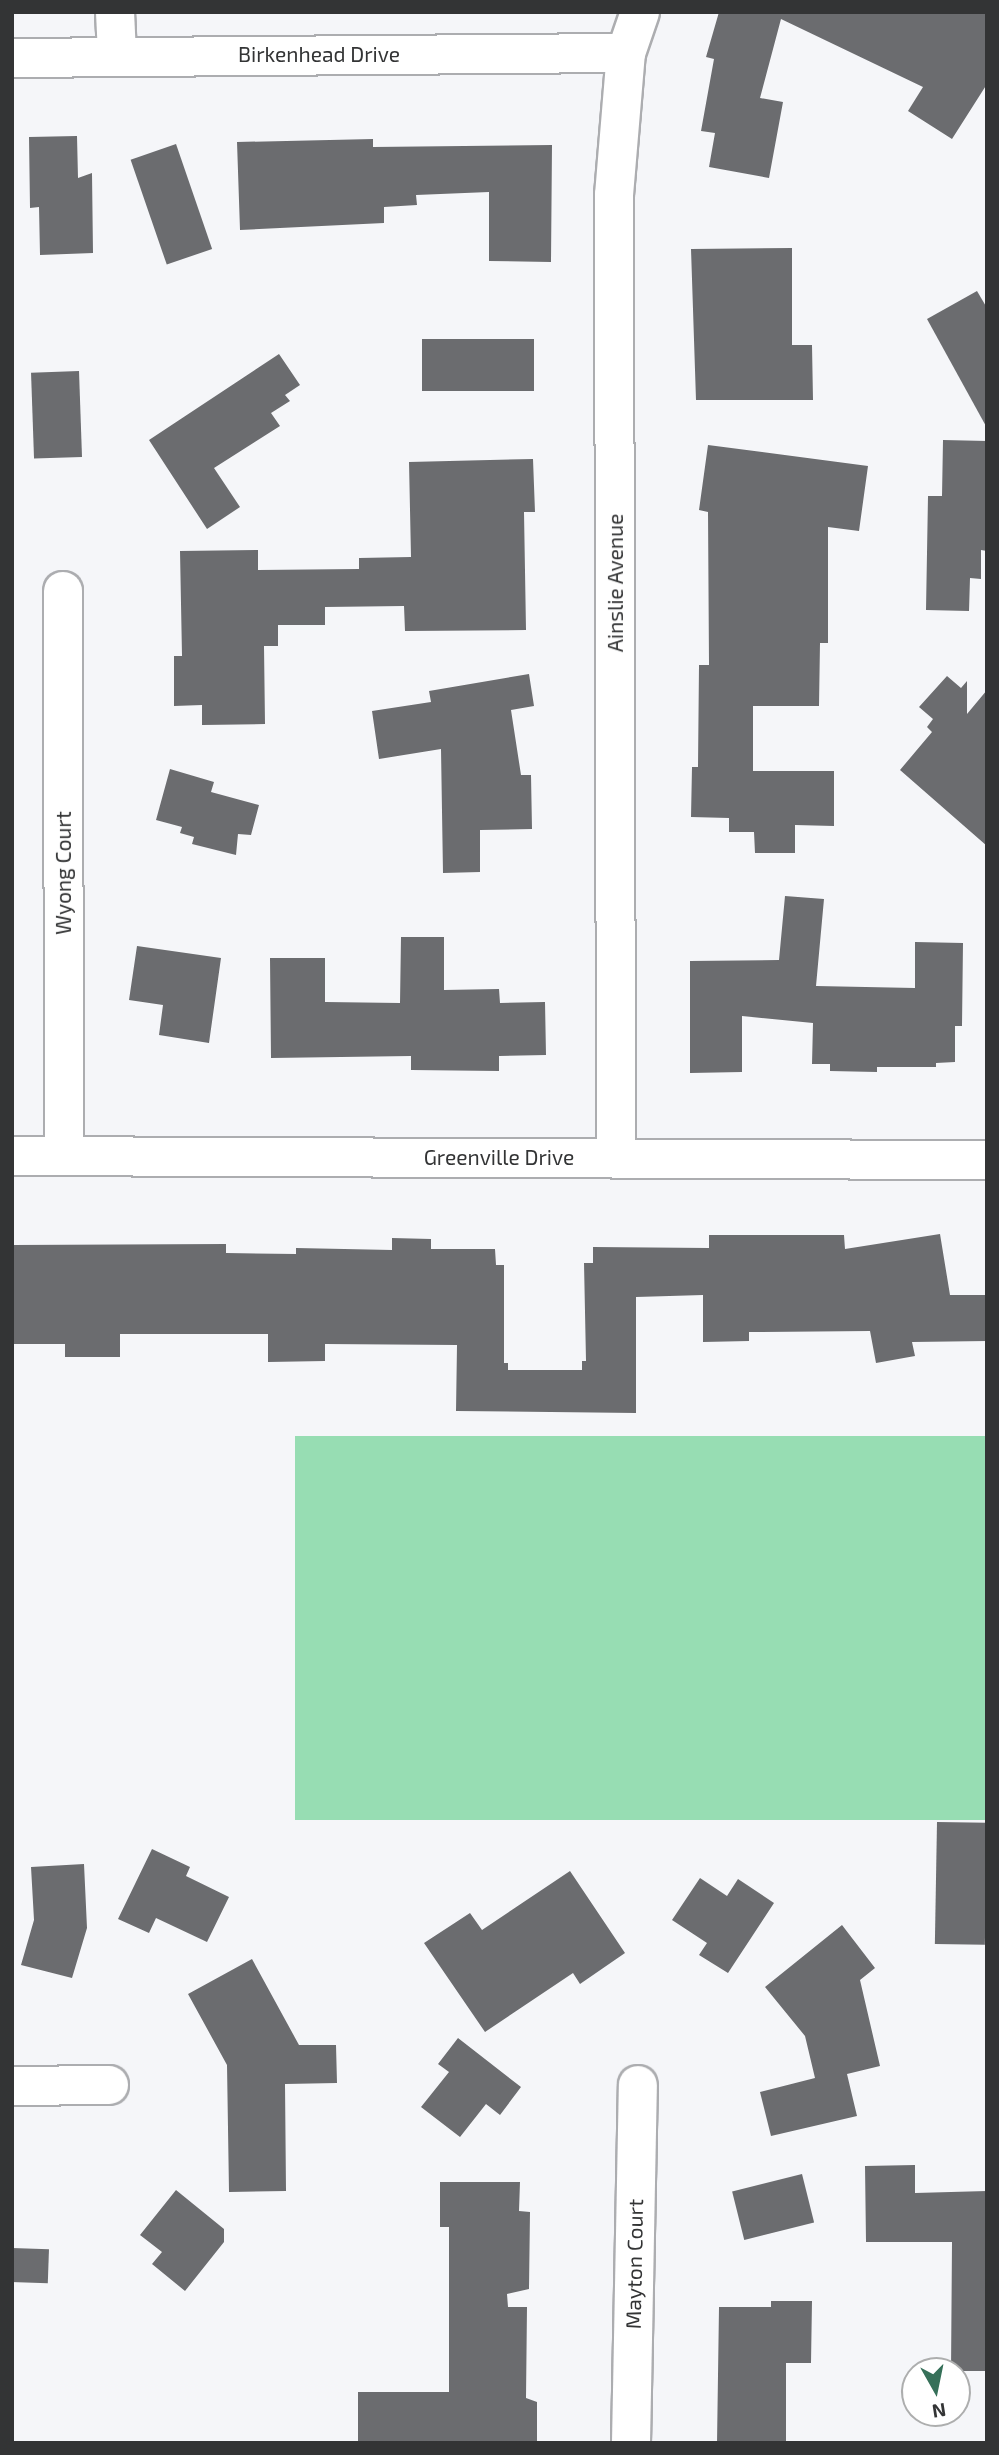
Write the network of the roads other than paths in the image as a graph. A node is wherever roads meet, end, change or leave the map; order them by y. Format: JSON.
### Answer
{"nodes":[{"id":1,"x":115,"y":12,"type":"edge"},
{"id":2,"x":640,"y":12,"type":"edge"},
{"id":3,"x":626,"y":53,"type":"junction"},
{"id":4,"x":117,"y":54,"type":"junction"},
{"id":5,"x":12,"y":58,"type":"edge"},
{"id":6,"x":63,"y":591,"type":"dead end"},
{"id":7,"x":64,"y":1155,"type":"junction"},
{"id":8,"x":12,"y":1156,"type":"edge"},
{"id":9,"x":616,"y":1157,"type":"junction"},
{"id":10,"x":987,"y":1160,"type":"edge"},
{"id":11,"x":108,"y":2085,"type":"dead end"},
{"id":12,"x":638,"y":2085,"type":"dead end"},
{"id":13,"x":12,"y":2086,"type":"edge"},
{"id":14,"x":631,"y":2443,"type":"edge"}],
"edges":[{"from":1,"to":4,"type":"street"},
{"from":2,"to":3,"type":"street","name":"Ainslie Avenue"},
{"from":3,"to":4,"type":"street","name":"Birkenhead Drive"},
{"from":3,"to":9,"type":"street","name":"Ainslie Avenue"},
{"from":4,"to":5,"type":"street","name":"Birkenhead Drive"},
{"from":6,"to":7,"type":"street","name":"Wyong Court"},
{"from":7,"to":8,"type":"street","name":"Greenville Drive"},
{"from":7,"to":9,"type":"street","name":"Greenville Drive"},
{"from":9,"to":10,"type":"street","name":"Greenville Drive"},
{"from":11,"to":13,"type":"street"},
{"from":12,"to":14,"type":"street","name":"Mayton Court"}]}
